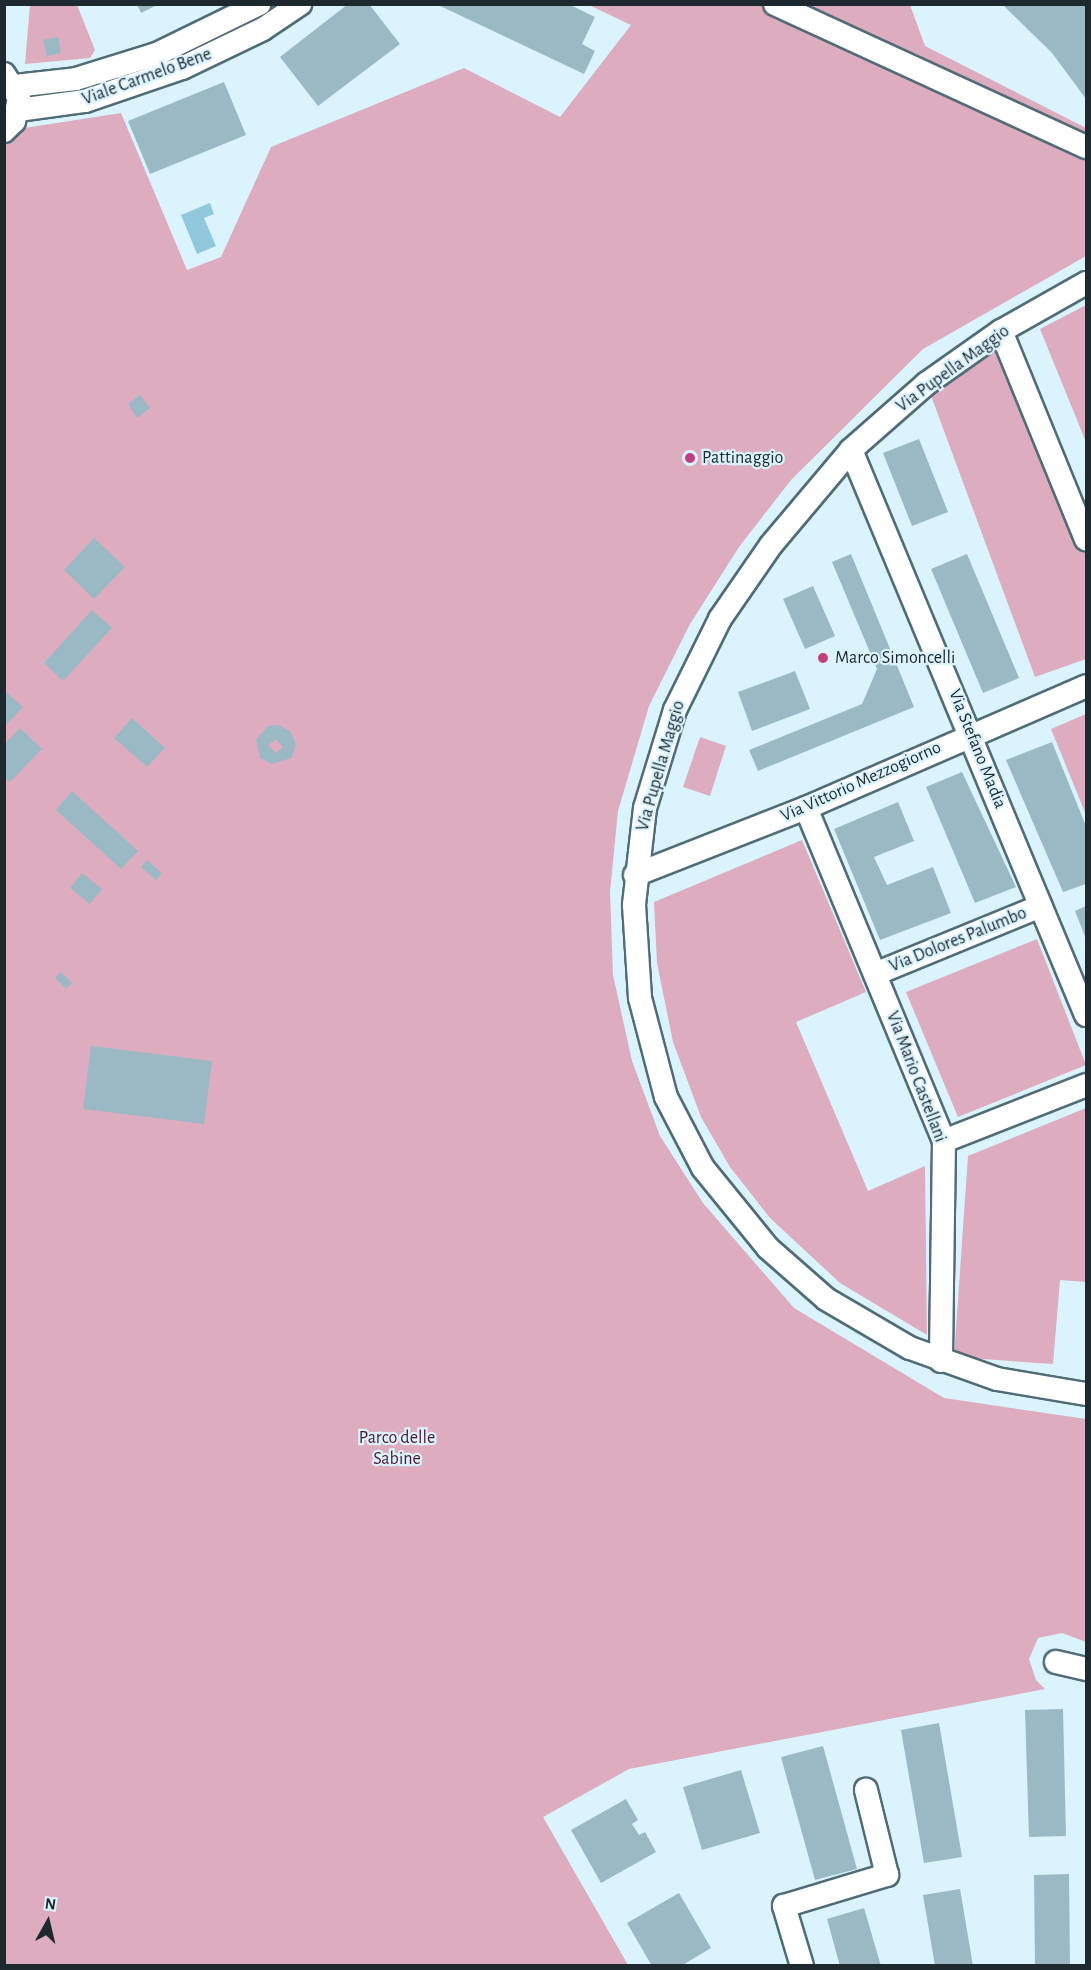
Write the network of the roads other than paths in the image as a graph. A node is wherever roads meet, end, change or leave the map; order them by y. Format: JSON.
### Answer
{"nodes":[{"id":1,"x":259,"y":4,"type":"edge"},
{"id":2,"x":300,"y":4,"type":"edge"},
{"id":3,"x":775,"y":4,"type":"edge"},
{"id":4,"x":10,"y":80,"type":"edge"},
{"id":5,"x":18,"y":110,"type":"junction"},
{"id":6,"x":4,"y":131,"type":"edge"},
{"id":7,"x":1086,"y":147,"type":"edge"},
{"id":8,"x":1086,"y":283,"type":"edge"},
{"id":9,"x":1001,"y":331,"type":"junction"},
{"id":10,"x":851,"y":450,"type":"junction"},
{"id":11,"x":1086,"y":539,"type":"edge"},
{"id":12,"x":1086,"y":686,"type":"edge"},
{"id":13,"x":971,"y":733,"type":"junction"},
{"id":14,"x":806,"y":808,"type":"junction"},
{"id":15,"x":635,"y":875,"type":"junction"},
{"id":16,"x":1041,"y":906,"type":"junction"},
{"id":17,"x":875,"y":974,"type":"junction"},
{"id":18,"x":1086,"y":1015,"type":"edge"},
{"id":19,"x":1086,"y":1085,"type":"edge"},
{"id":20,"x":944,"y":1141,"type":"junction"},
{"id":21,"x":941,"y":1361,"type":"junction"},
{"id":22,"x":1086,"y":1394,"type":"edge"},
{"id":23,"x":1056,"y":1662,"type":"dead end"},
{"id":24,"x":1086,"y":1669,"type":"edge"},
{"id":25,"x":866,"y":1790,"type":"dead end"},
{"id":26,"x":802,"y":1965,"type":"edge"}],
"edges":[{"from":1,"to":4,"type":"street","name":"Viale Carmelo Bene"},
{"from":2,"to":5,"type":"street","name":"Viale Carmelo Bene"},
{"from":3,"to":7,"type":"street"},
{"from":4,"to":5,"type":"street"},
{"from":5,"to":6,"type":"street"},
{"from":8,"to":9,"type":"street","name":"Via Pupella Maggio"},
{"from":9,"to":10,"type":"street","name":"Via Pupella Maggio"},
{"from":9,"to":11,"type":"street"},
{"from":10,"to":13,"type":"street","name":"Via Stefano Madia"},
{"from":10,"to":15,"type":"street","name":"Via Pupella Maggio"},
{"from":12,"to":13,"type":"street","name":"Via Vittorio Mezzogiorno"},
{"from":13,"to":14,"type":"street","name":"Via Vittorio Mezzogiorno"},
{"from":13,"to":16,"type":"street","name":"Via Stefano Madia"},
{"from":14,"to":15,"type":"street","name":"Via Vittorio Mezzogiorno"},
{"from":14,"to":17,"type":"street","name":"Via Mario Castellani"},
{"from":15,"to":21,"type":"street","name":"Via Pupella Maggio"},
{"from":16,"to":17,"type":"street","name":"Via Dolores Palumbo"},
{"from":16,"to":18,"type":"street","name":"Via Stefano Madia"},
{"from":17,"to":20,"type":"street","name":"Via Mario Castellani"},
{"from":19,"to":20,"type":"street"},
{"from":20,"to":21,"type":"street","name":"Via Mario Castellani"},
{"from":21,"to":22,"type":"street","name":"Via Pupella Maggio"},
{"from":23,"to":24,"type":"street"},
{"from":25,"to":26,"type":"street"}]}
